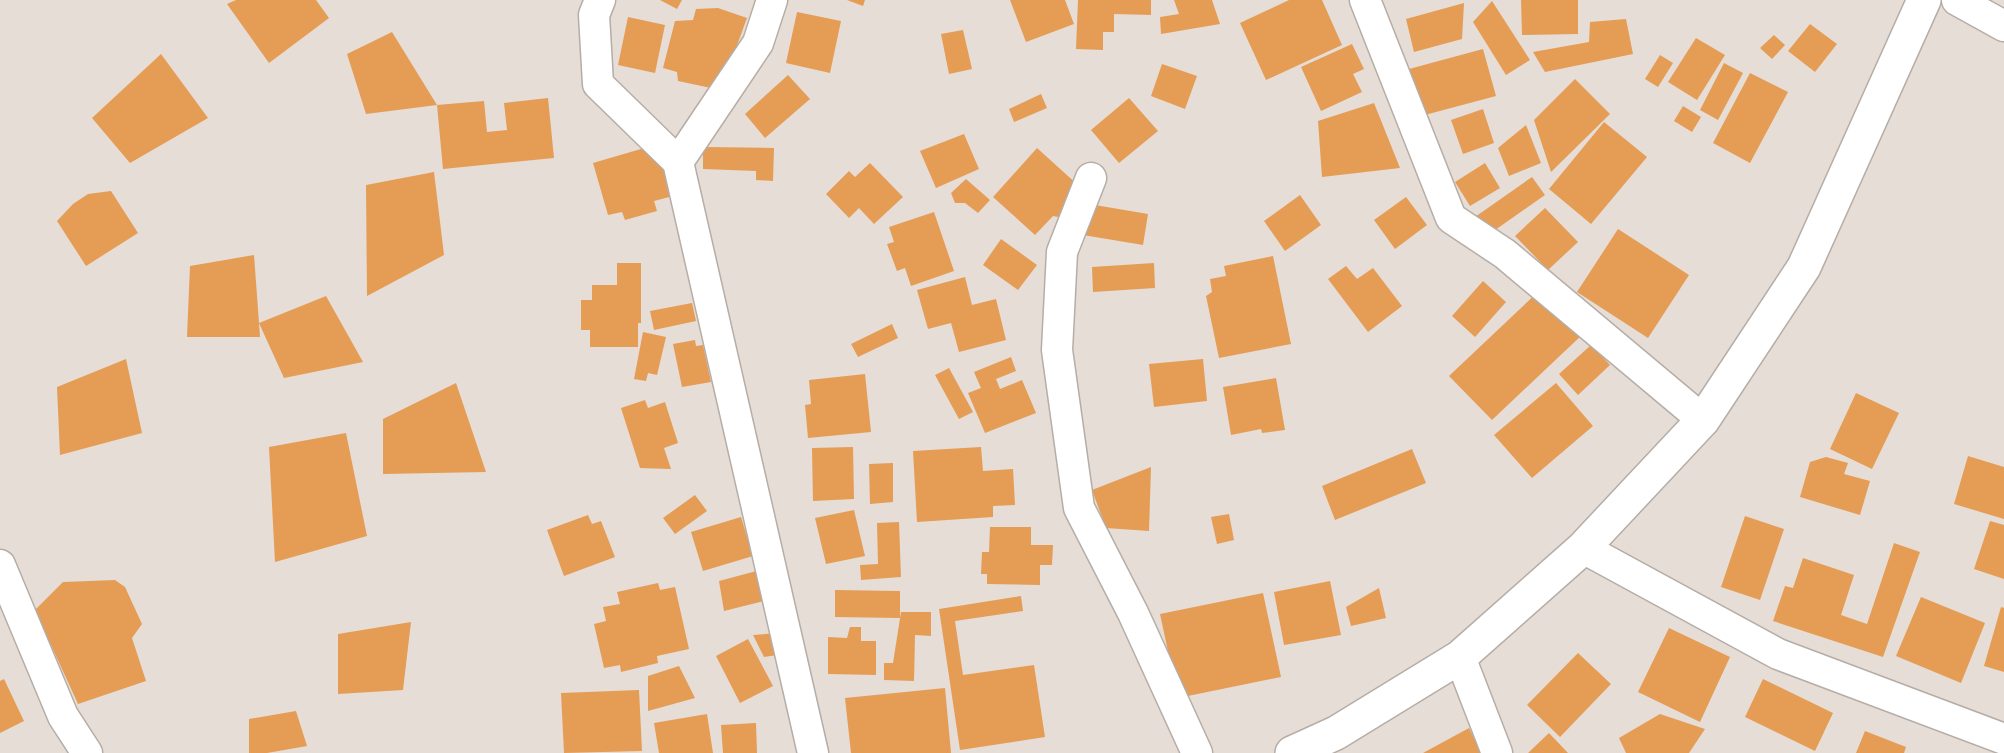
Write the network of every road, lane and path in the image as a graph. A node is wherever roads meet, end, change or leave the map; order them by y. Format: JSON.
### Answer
{"nodes":[{"id":1,"x":600,"y":0,"type":"edge"},
{"id":2,"x":772,"y":0,"type":"edge"},
{"id":3,"x":1365,"y":0,"type":"edge"},
{"id":4,"x":1924,"y":0,"type":"edge"},
{"id":5,"x":1957,"y":0,"type":"edge"},
{"id":6,"x":2004,"y":26,"type":"edge"},
{"id":7,"x":678,"y":162,"type":"junction"},
{"id":8,"x":1091,"y":178,"type":"dead end"},
{"id":9,"x":1703,"y":420,"type":"junction"},
{"id":10,"x":1583,"y":549,"type":"junction"},
{"id":11,"x":0,"y":565,"type":"edge"},
{"id":12,"x":1460,"y":657,"type":"junction"},
{"id":13,"x":2004,"y":739,"type":"edge"},
{"id":14,"x":87,"y":753,"type":"edge"},
{"id":15,"x":813,"y":753,"type":"edge"},
{"id":16,"x":1197,"y":753,"type":"edge"},
{"id":17,"x":1292,"y":753,"type":"edge"},
{"id":18,"x":1497,"y":753,"type":"edge"}],
"edges":[{"from":1,"to":7,"type":"street"},
{"from":2,"to":7,"type":"street"},
{"from":3,"to":9,"type":"street"},
{"from":4,"to":9,"type":"main road"},
{"from":5,"to":6,"type":"street"},
{"from":7,"to":15,"type":"street"},
{"from":8,"to":16,"type":"street"},
{"from":9,"to":10,"type":"main road"},
{"from":10,"to":12,"type":"main road"},
{"from":10,"to":13,"type":"street"},
{"from":11,"to":14,"type":"street"},
{"from":12,"to":17,"type":"main road"},
{"from":12,"to":18,"type":"street"}]}
